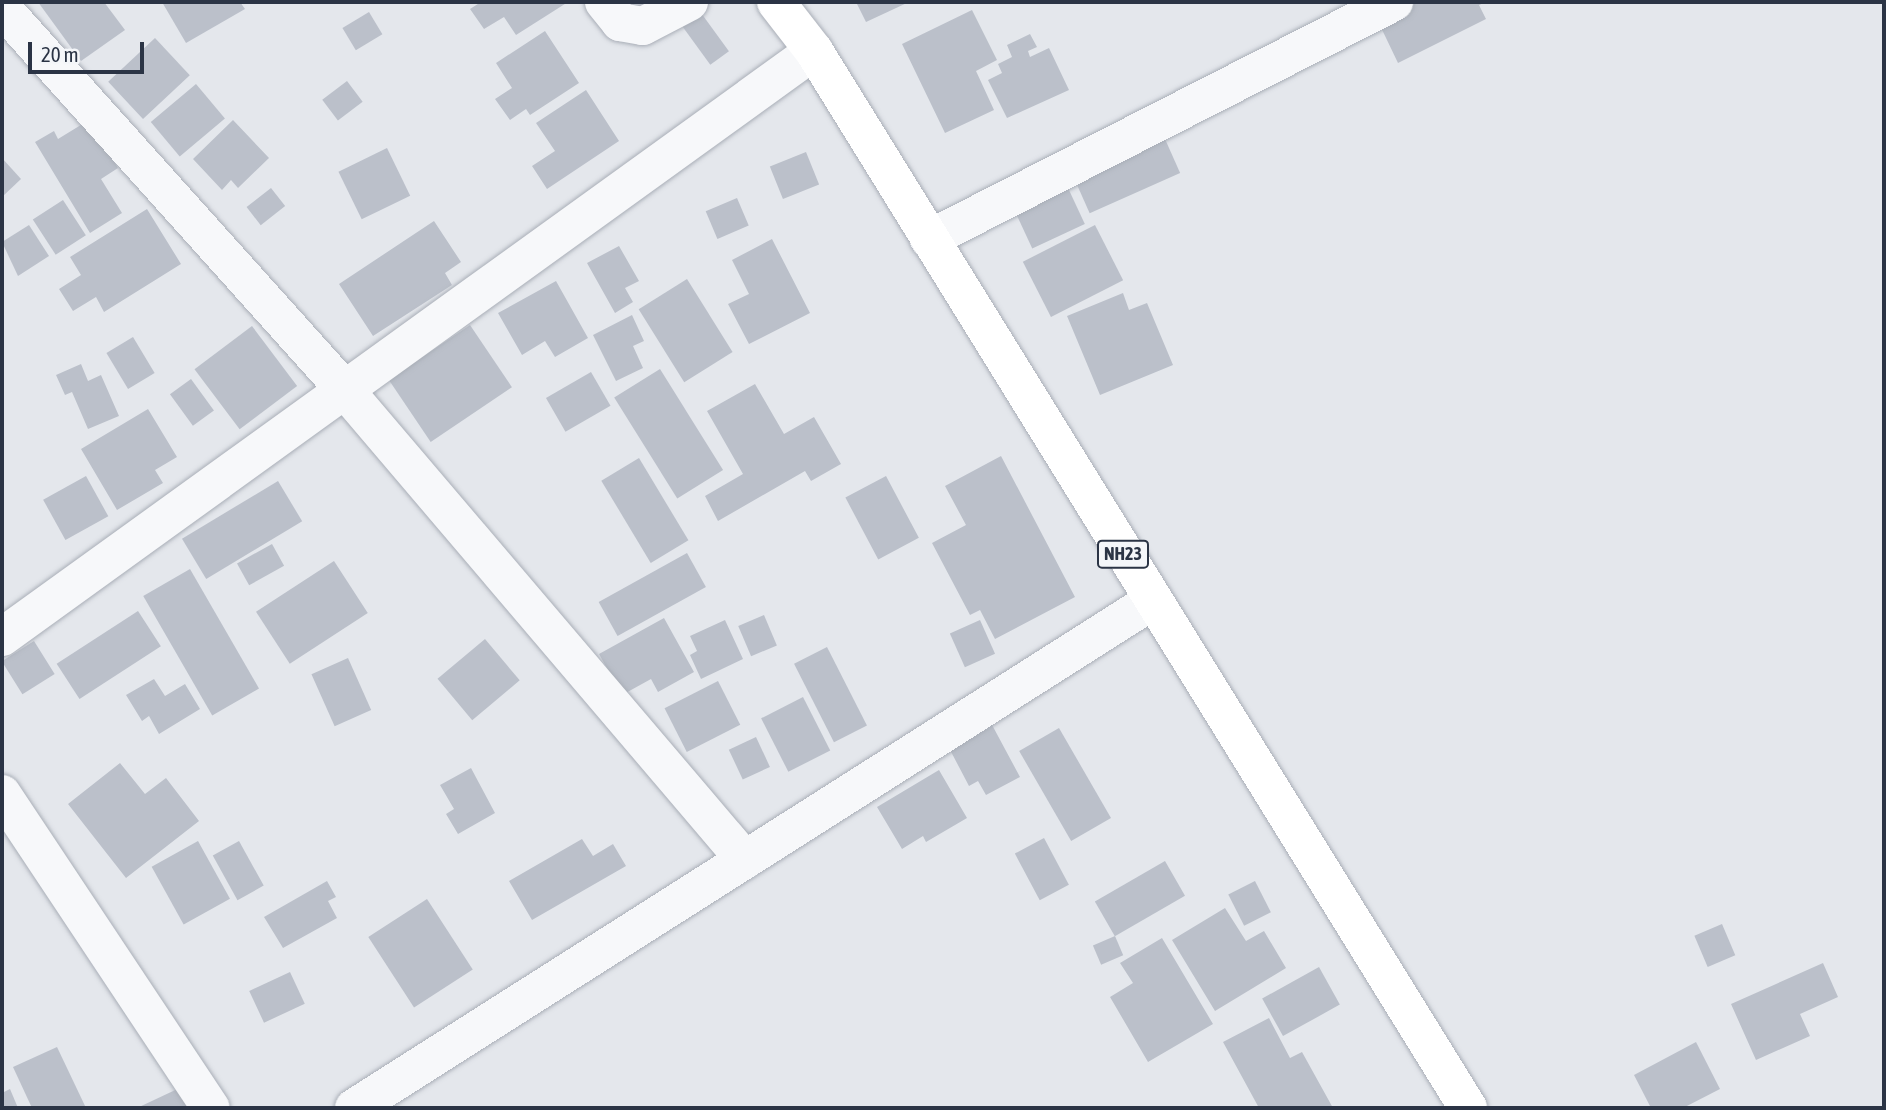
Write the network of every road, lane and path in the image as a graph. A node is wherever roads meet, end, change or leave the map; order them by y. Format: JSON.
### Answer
{"nodes":[{"id":1,"x":604,"y":2,"type":"edge"},
{"id":2,"x":689,"y":2,"type":"edge"},
{"id":3,"x":776,"y":2,"type":"edge"},
{"id":4,"x":1394,"y":2,"type":"edge"},
{"id":5,"x":2,"y":8,"type":"edge"},
{"id":6,"x":814,"y":51,"type":"junction"},
{"id":7,"x":929,"y":239,"type":"junction"},
{"id":8,"x":345,"y":390,"type":"junction"},
{"id":9,"x":1152,"y":601,"type":"junction"},
{"id":10,"x":2,"y":637,"type":"edge"},
{"id":11,"x":2,"y":794,"type":"edge"},
{"id":12,"x":745,"y":860,"type":"junction"},
{"id":13,"x":211,"y":1108,"type":"edge"},
{"id":14,"x":354,"y":1108,"type":"edge"},
{"id":15,"x":1468,"y":1108,"type":"edge"}],
"edges":[{"from":1,"to":2,"type":"street"},
{"from":3,"to":6,"type":"highway","number":"NH23"},
{"from":4,"to":7,"type":"street"},
{"from":5,"to":8,"type":"street"},
{"from":6,"to":7,"type":"highway","number":"NH23"},
{"from":6,"to":8,"type":"street"},
{"from":7,"to":9,"type":"highway","number":"NH23"},
{"from":8,"to":10,"type":"street"},
{"from":8,"to":12,"type":"street"},
{"from":9,"to":12,"type":"street"},
{"from":9,"to":15,"type":"highway","number":"NH23"},
{"from":11,"to":13,"type":"street"},
{"from":12,"to":14,"type":"street"}]}
